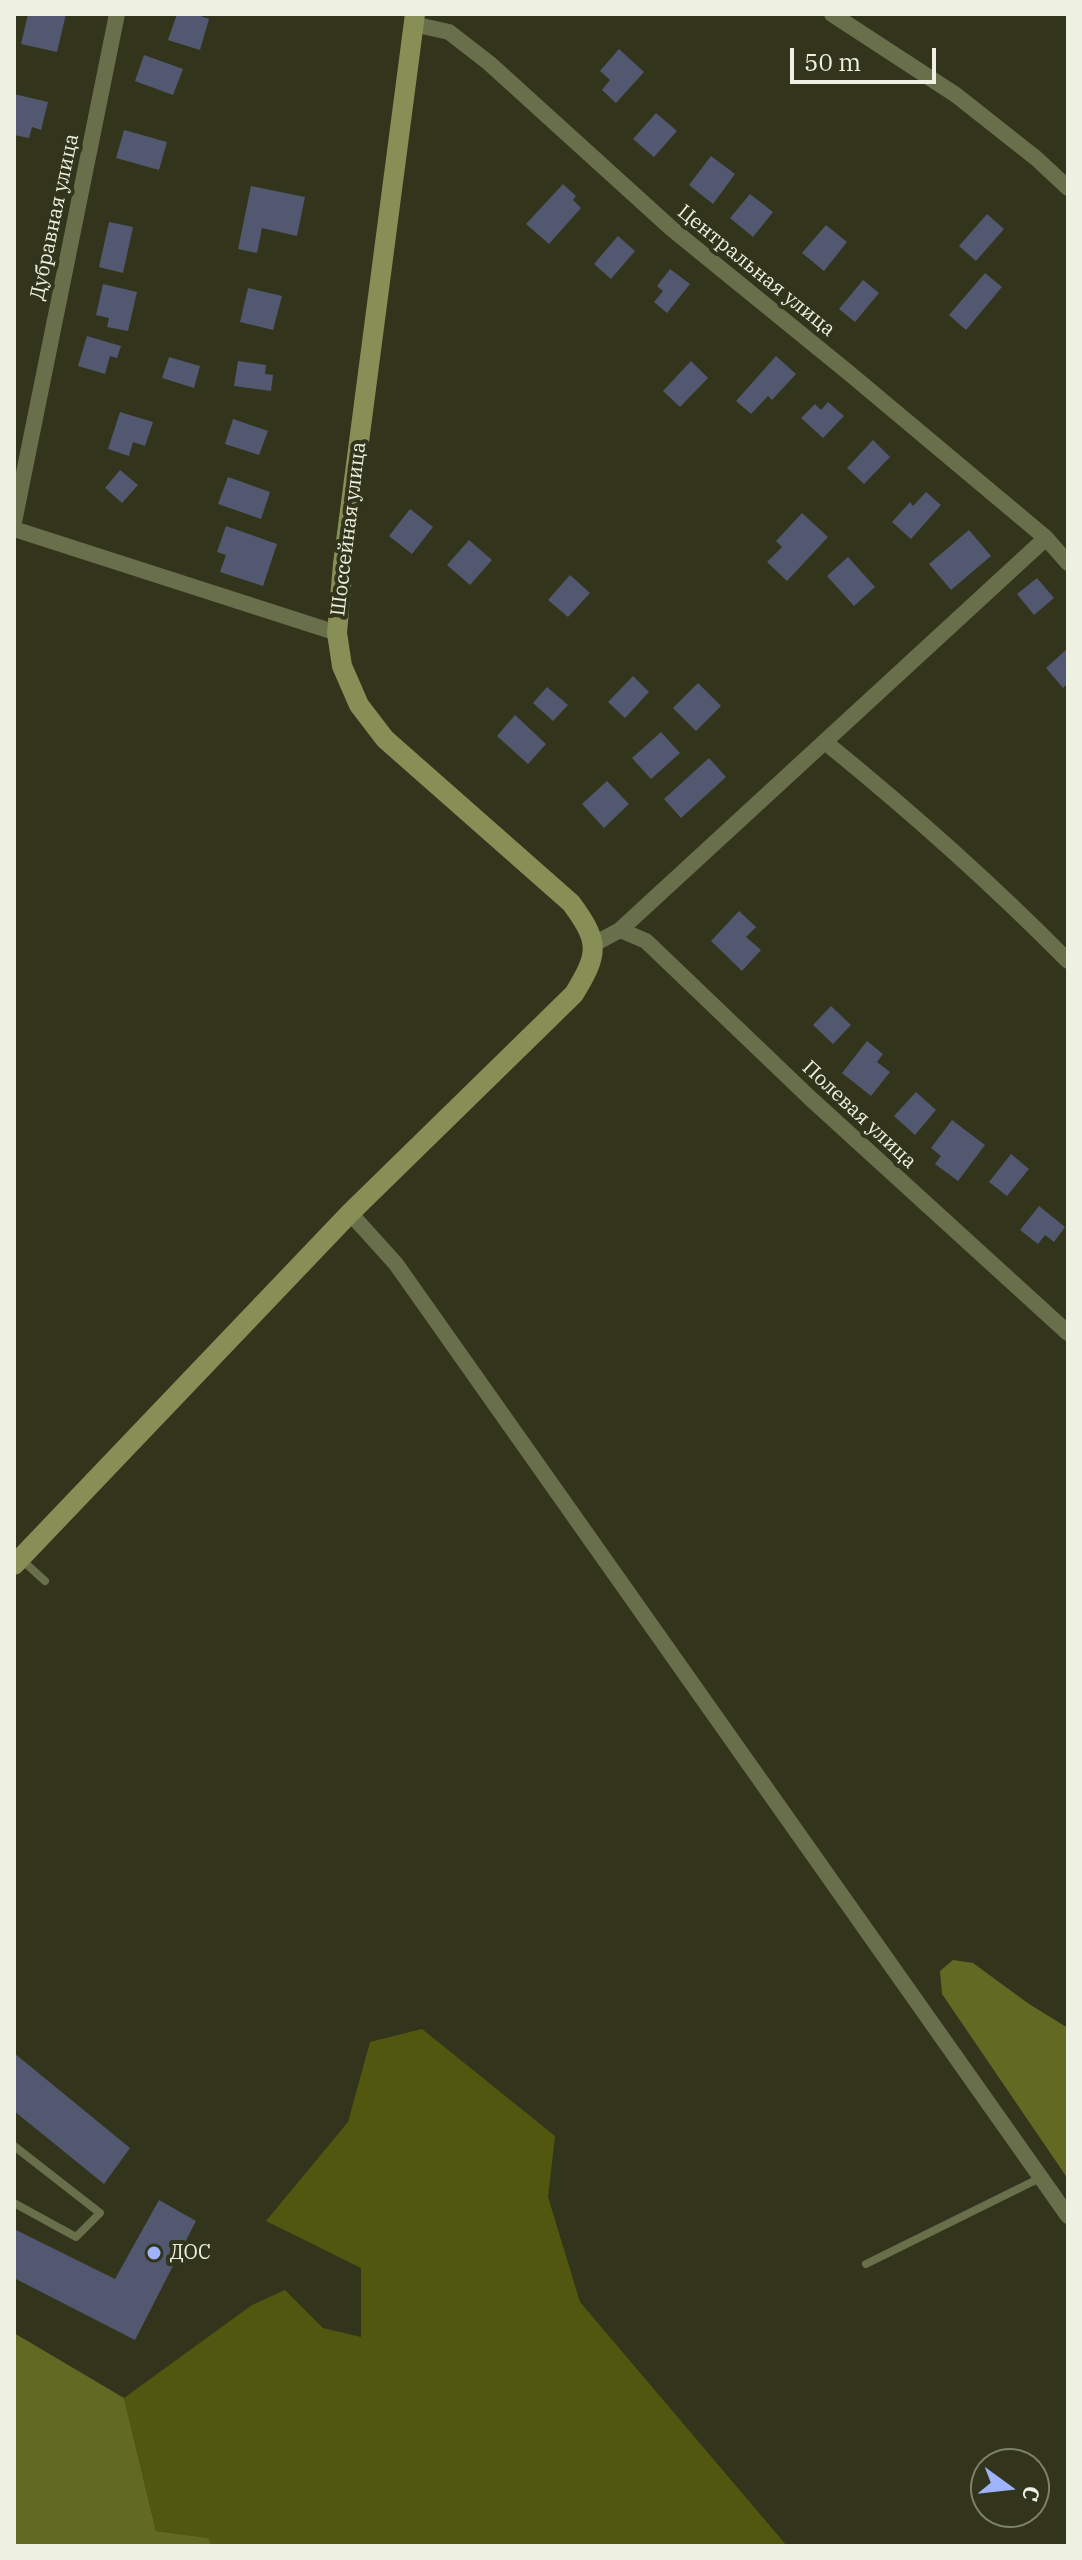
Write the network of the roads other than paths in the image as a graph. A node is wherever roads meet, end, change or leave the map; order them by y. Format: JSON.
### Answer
{"nodes":[{"id":1,"x":117,"y":14,"type":"edge"},
{"id":2,"x":832,"y":14,"type":"edge"},
{"id":3,"x":414,"y":19,"type":"edge"},
{"id":4,"x":1068,"y":188,"type":"edge"},
{"id":5,"x":14,"y":522,"type":"edge"},
{"id":6,"x":14,"y":529,"type":"edge"},
{"id":7,"x":1046,"y":538,"type":"junction"},
{"id":8,"x":1068,"y":563,"type":"edge"},
{"id":9,"x":337,"y":633,"type":"junction"},
{"id":10,"x":825,"y":742,"type":"junction"},
{"id":11,"x":620,"y":930,"type":"junction"},
{"id":12,"x":594,"y":944,"type":"junction"},
{"id":13,"x":1068,"y":961,"type":"edge"},
{"id":14,"x":350,"y":1213,"type":"junction"},
{"id":15,"x":1068,"y":1333,"type":"edge"},
{"id":16,"x":17,"y":1562,"type":"edge"},
{"id":17,"x":45,"y":1581,"type":"dead end"},
{"id":18,"x":14,"y":2146,"type":"edge"},
{"id":19,"x":1040,"y":2178,"type":"junction"},
{"id":20,"x":14,"y":2203,"type":"edge"},
{"id":21,"x":1068,"y":2216,"type":"edge"},
{"id":22,"x":866,"y":2264,"type":"dead end"}],
"edges":[{"from":1,"to":5,"type":"street","name":"Дубравная улица"},
{"from":2,"to":4,"type":"street"},
{"from":3,"to":7,"type":"street","name":"Центральная улица"},
{"from":3,"to":9,"type":"main road","name":"Шоссейная улица"},
{"from":6,"to":9,"type":"street"},
{"from":7,"to":8,"type":"street","name":"Центральная улица"},
{"from":7,"to":10,"type":"street"},
{"from":9,"to":12,"type":"main road","name":"Шоссейная улица"},
{"from":10,"to":11,"type":"street"},
{"from":10,"to":13,"type":"street"},
{"from":11,"to":12,"type":"street"},
{"from":11,"to":15,"type":"street","name":"Полевая улица"},
{"from":12,"to":14,"type":"main road"},
{"from":14,"to":16,"type":"main road"},
{"from":14,"to":19,"type":"street"},
{"from":16,"to":17,"type":"lane"},
{"from":18,"to":20,"type":"lane"},
{"from":19,"to":21,"type":"street"},
{"from":19,"to":22,"type":"lane"}]}
